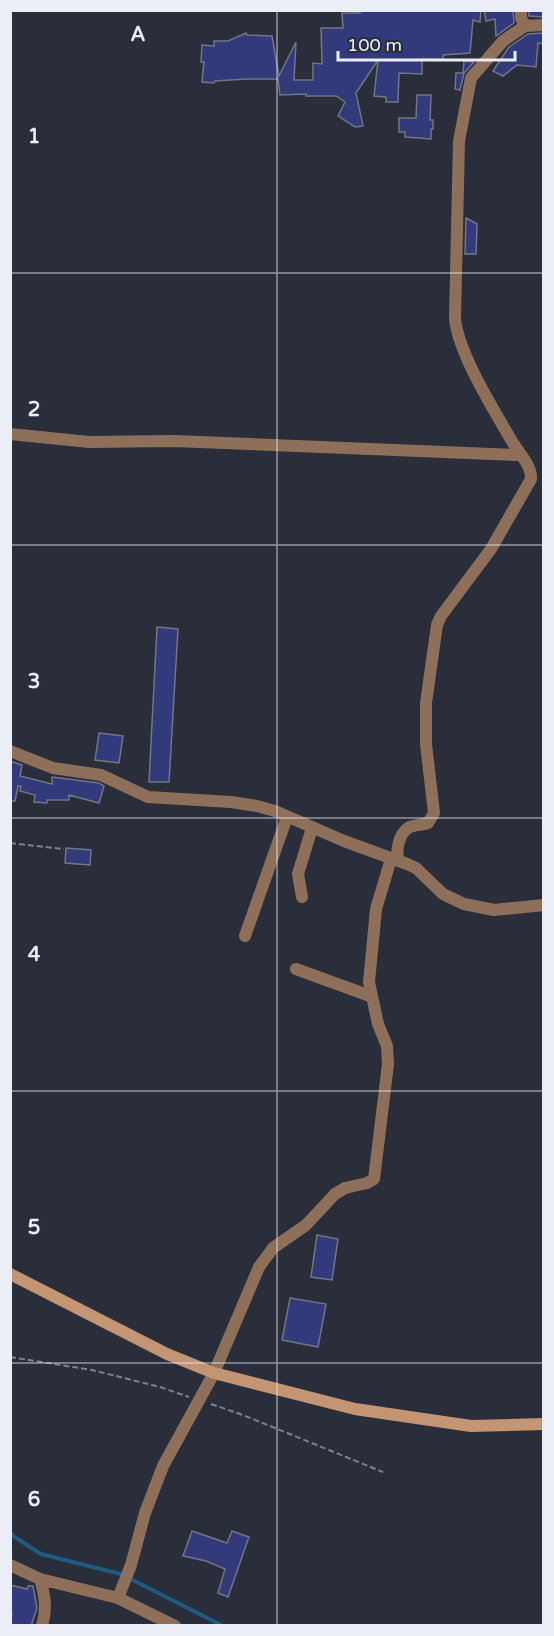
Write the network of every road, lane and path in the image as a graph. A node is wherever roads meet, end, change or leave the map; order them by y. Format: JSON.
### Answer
{"nodes":[{"id":1,"x":521,"y":10,"type":"edge"},
{"id":2,"x":543,"y":25,"type":"edge"},
{"id":3,"x":525,"y":26,"type":"junction"},
{"id":4,"x":10,"y":434,"type":"edge"},
{"id":5,"x":518,"y":451,"type":"junction"},
{"id":6,"x":10,"y":751,"type":"edge"},
{"id":7,"x":287,"y":817,"type":"junction"},
{"id":8,"x":312,"y":828,"type":"junction"},
{"id":9,"x":10,"y":843,"type":"edge"},
{"id":10,"x":64,"y":849,"type":"dead end"},
{"id":11,"x":395,"y":860,"type":"junction"},
{"id":12,"x":302,"y":897,"type":"dead end"},
{"id":13,"x":543,"y":905,"type":"edge"},
{"id":14,"x":245,"y":936,"type":"dead end"},
{"id":15,"x":296,"y":969,"type":"dead end"},
{"id":16,"x":370,"y":996,"type":"junction"},
{"id":17,"x":10,"y":1274,"type":"edge"},
{"id":18,"x":214,"y":1373,"type":"junction"},
{"id":19,"x":543,"y":1424,"type":"edge"},
{"id":20,"x":10,"y":1564,"type":"edge"},
{"id":21,"x":40,"y":1579,"type":"junction"},
{"id":22,"x":120,"y":1594,"type":"junction"},
{"id":23,"x":42,"y":1626,"type":"edge"},
{"id":24,"x":176,"y":1626,"type":"edge"}],
"edges":[{"from":1,"to":3,"type":"street"},
{"from":2,"to":3,"type":"street"},
{"from":3,"to":5,"type":"street"},
{"from":4,"to":5,"type":"street"},
{"from":5,"to":11,"type":"street"},
{"from":6,"to":7,"type":"street"},
{"from":7,"to":8,"type":"street"},
{"from":7,"to":14,"type":"street"},
{"from":8,"to":11,"type":"street"},
{"from":8,"to":12,"type":"street"},
{"from":9,"to":10,"type":"path"},
{"from":11,"to":13,"type":"street"},
{"from":11,"to":16,"type":"street"},
{"from":15,"to":16,"type":"street"},
{"from":16,"to":18,"type":"street"},
{"from":17,"to":18,"type":"street"},
{"from":18,"to":19,"type":"street"},
{"from":18,"to":22,"type":"street"},
{"from":20,"to":21,"type":"street"},
{"from":21,"to":22,"type":"street"},
{"from":21,"to":23,"type":"street"},
{"from":22,"to":24,"type":"street"}]}
